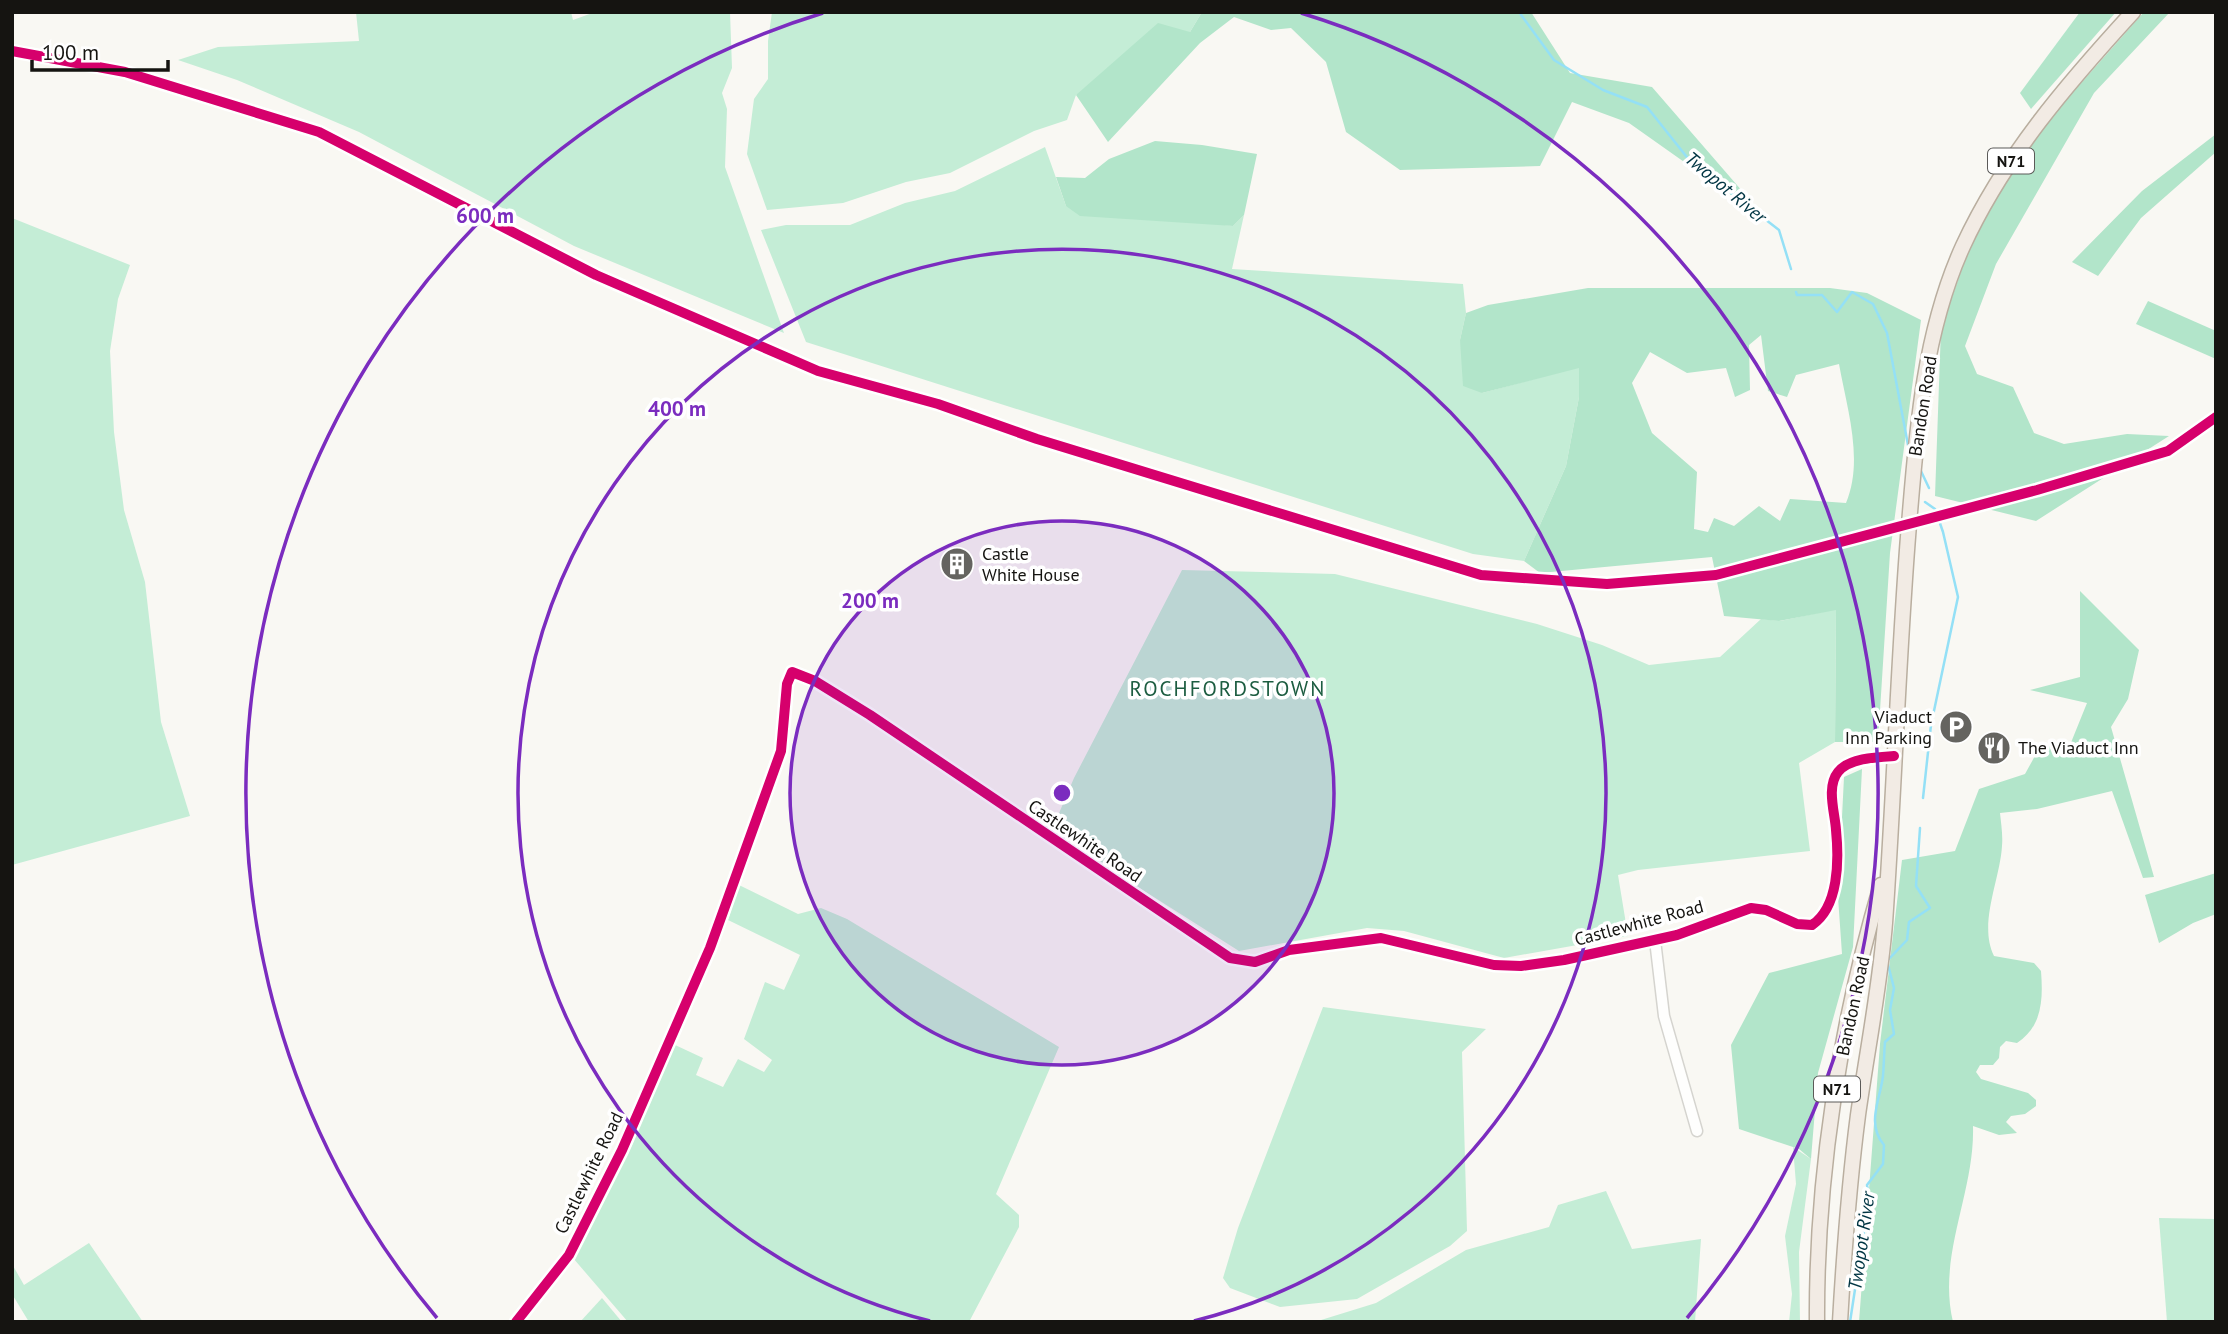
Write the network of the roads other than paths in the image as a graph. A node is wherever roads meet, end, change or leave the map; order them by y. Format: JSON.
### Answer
{"nodes":[{"id":1,"x":2133,"y":12,"type":"edge"},
{"id":2,"x":1894,"y":756,"type":"junction"},
{"id":3,"x":1888,"y":860,"type":"junction"},
{"id":4,"x":1655,"y":940,"type":"junction"},
{"id":5,"x":1697,"y":1131,"type":"dead end"},
{"id":6,"x":516,"y":1322,"type":"edge"},
{"id":7,"x":1817,"y":1322,"type":"edge"},
{"id":8,"x":1840,"y":1322,"type":"edge"}],
"edges":[{"from":1,"to":2,"type":"main road","name":"Bandon Road","number":"N71"},
{"from":2,"to":3,"type":"main road","name":"Bandon Road","number":"N71"},
{"from":2,"to":4,"type":"street","name":"Castlewhite Road"},
{"from":3,"to":7,"type":"main road","name":"Bandon Road","number":"N71"},
{"from":3,"to":8,"type":"main road","name":"Bandon Road","number":"N71"},
{"from":4,"to":5,"type":"street"},
{"from":4,"to":6,"type":"street","name":"Castlewhite Road"}]}
